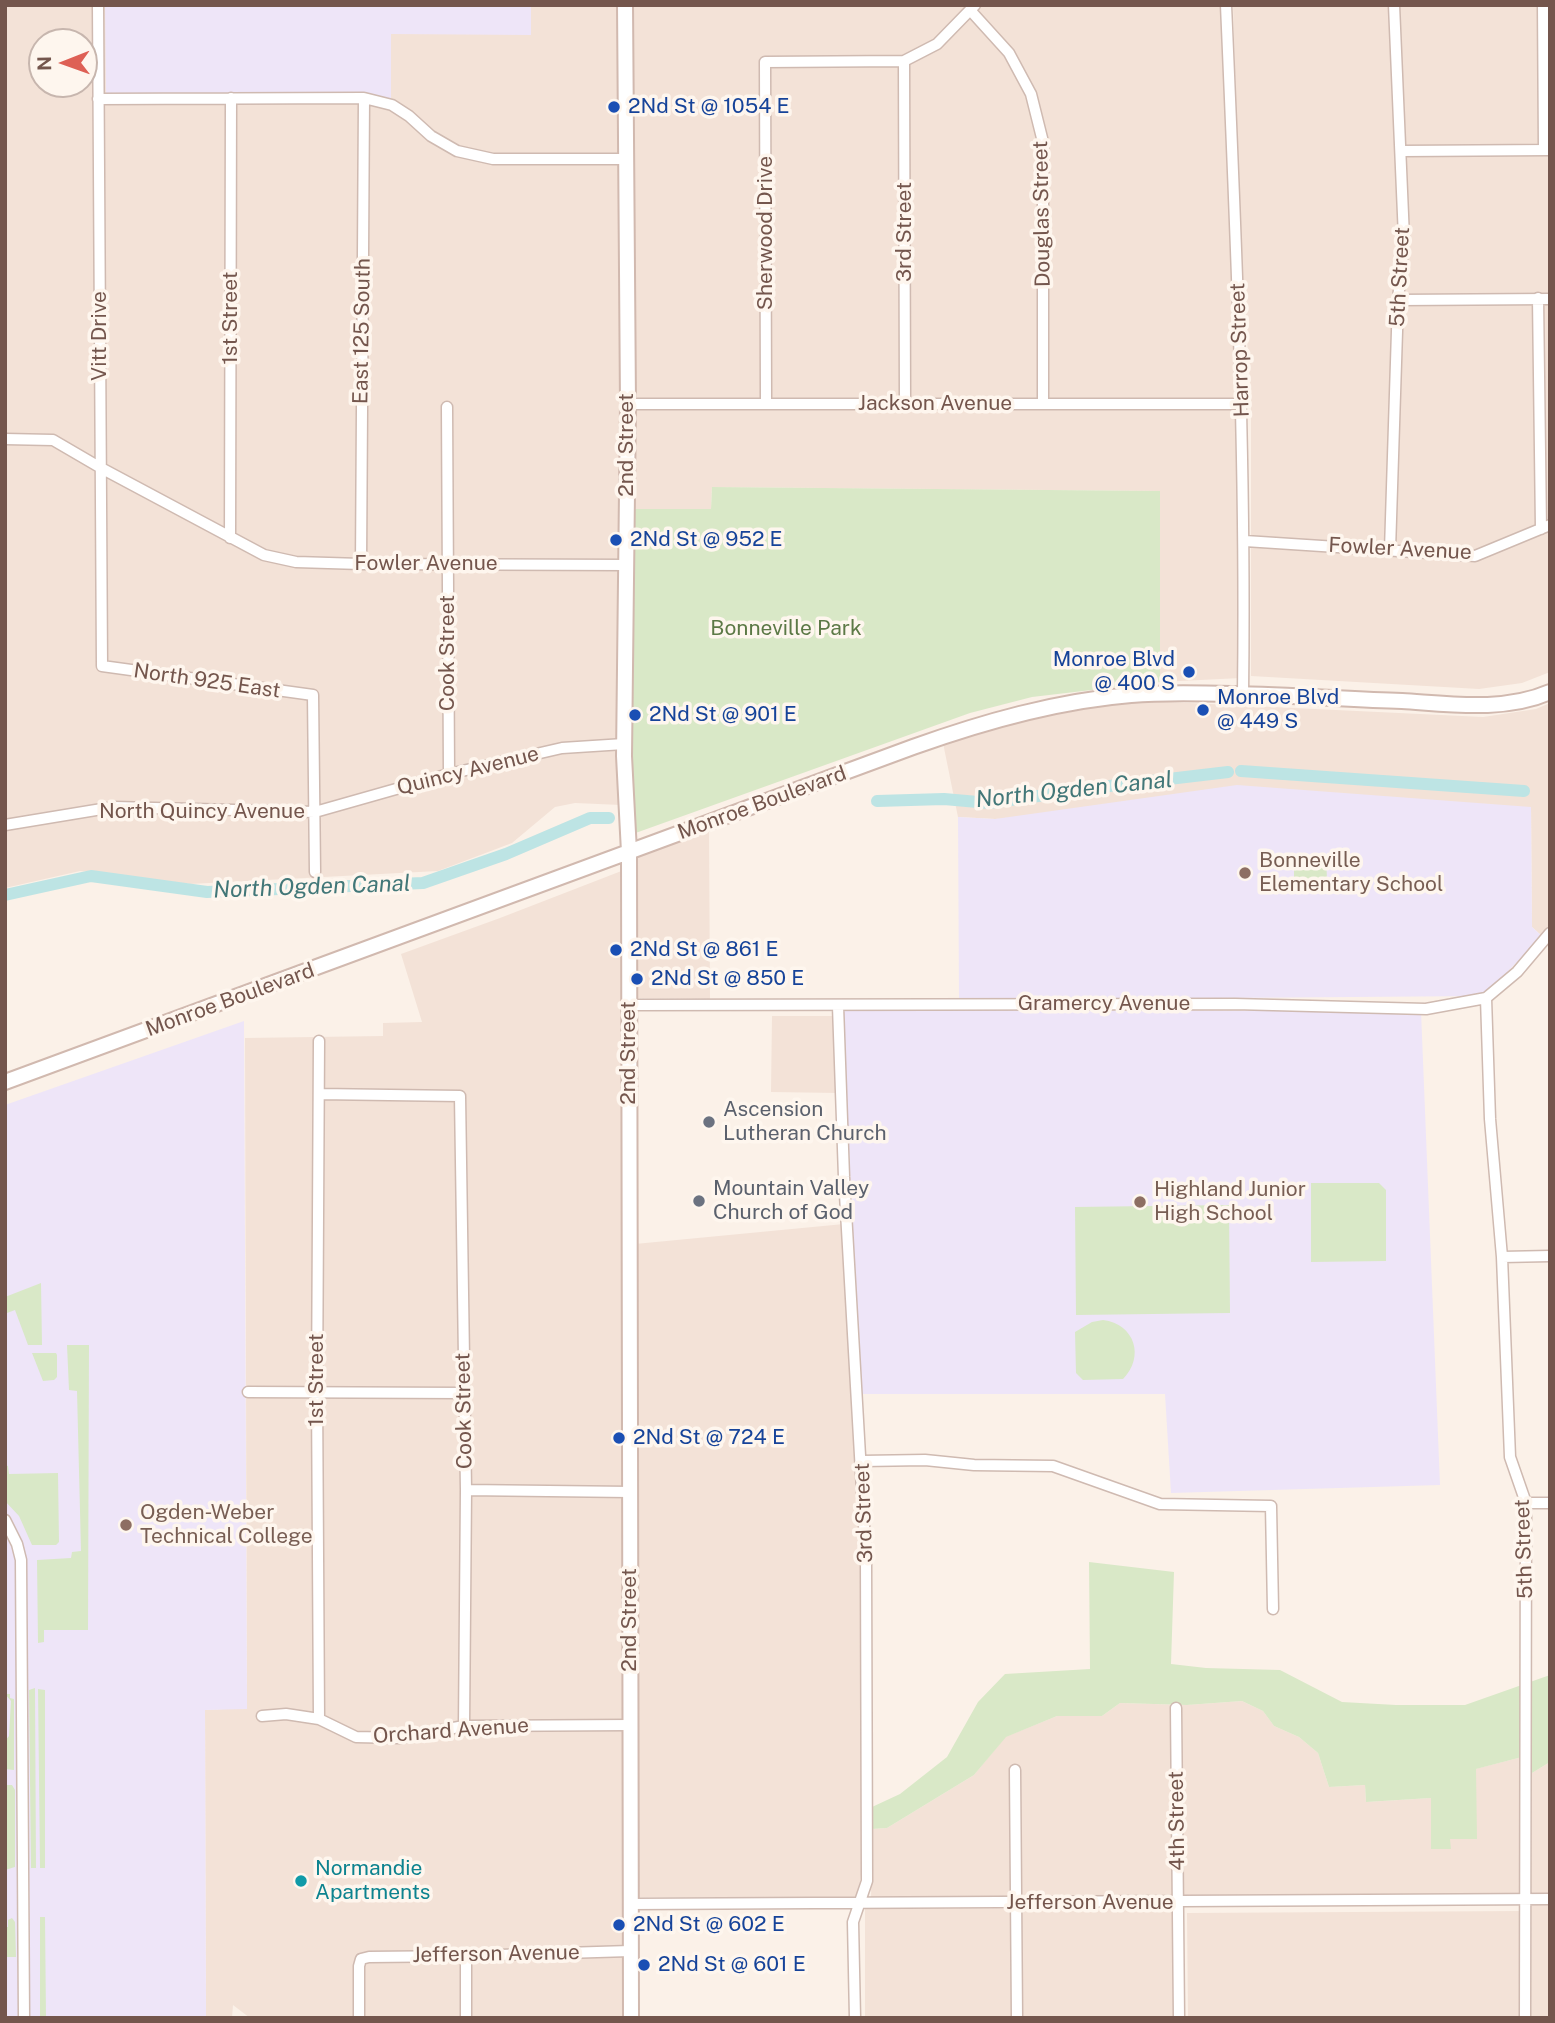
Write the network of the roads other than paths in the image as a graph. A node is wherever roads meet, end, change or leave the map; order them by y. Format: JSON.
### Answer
{"nodes":[{"id":1,"x":98,"y":5,"type":"edge"},
{"id":2,"x":625,"y":5,"type":"edge"},
{"id":3,"x":1226,"y":5,"type":"edge"},
{"id":4,"x":1394,"y":5,"type":"edge"},
{"id":5,"x":1543,"y":5,"type":"edge"},
{"id":6,"x":973,"y":8,"type":"edge"},
{"id":7,"x":904,"y":61,"type":"junction"},
{"id":8,"x":231,"y":98,"type":"junction"},
{"id":9,"x":364,"y":98,"type":"junction"},
{"id":10,"x":98,"y":99,"type":"junction"},
{"id":11,"x":1547,"y":150,"type":"edge"},
{"id":12,"x":1402,"y":151,"type":"junction"},
{"id":13,"x":626,"y":159,"type":"junction"},
{"id":14,"x":1538,"y":298,"type":"junction"},
{"id":15,"x":1550,"y":299,"type":"edge"},
{"id":16,"x":1398,"y":300,"type":"junction"},
{"id":17,"x":766,"y":403,"type":"junction"},
{"id":18,"x":628,"y":404,"type":"junction"},
{"id":19,"x":905,"y":404,"type":"junction"},
{"id":20,"x":1043,"y":404,"type":"junction"},
{"id":21,"x":1242,"y":404,"type":"junction"},
{"id":22,"x":447,"y":407,"type":"dead end"},
{"id":23,"x":5,"y":439,"type":"edge"},
{"id":24,"x":101,"y":468,"type":"junction"},
{"id":25,"x":1545,"y":527,"type":"edge"},
{"id":26,"x":230,"y":538,"type":"junction"},
{"id":27,"x":1245,"y":541,"type":"junction"},
{"id":28,"x":1390,"y":550,"type":"junction"},
{"id":29,"x":448,"y":564,"type":"junction"},
{"id":30,"x":361,"y":565,"type":"junction"},
{"id":31,"x":627,"y":565,"type":"junction"},
{"id":32,"x":102,"y":666,"type":"joint"},
{"id":33,"x":1550,"y":692,"type":"edge"},
{"id":34,"x":1243,"y":694,"type":"junction"},
{"id":35,"x":624,"y":744,"type":"junction"},
{"id":36,"x":449,"y":774,"type":"junction"},
{"id":37,"x":315,"y":812,"type":"junction"},
{"id":38,"x":5,"y":825,"type":"edge"},
{"id":39,"x":628,"y":852,"type":"junction"},
{"id":40,"x":315,"y":872,"type":"dead end"},
{"id":41,"x":1550,"y":933,"type":"edge"},
{"id":42,"x":1486,"y":998,"type":"junction"},
{"id":43,"x":629,"y":1005,"type":"junction"},
{"id":44,"x":838,"y":1006,"type":"junction"},
{"id":45,"x":319,"y":1041,"type":"dead end"},
{"id":46,"x":5,"y":1082,"type":"edge"},
{"id":47,"x":319,"y":1094,"type":"junction"},
{"id":48,"x":1550,"y":1256,"type":"edge"},
{"id":49,"x":1502,"y":1257,"type":"junction"},
{"id":50,"x":317,"y":1391,"type":"junction"},
{"id":51,"x":248,"y":1392,"type":"dead end"},
{"id":52,"x":463,"y":1393,"type":"junction"},
{"id":53,"x":862,"y":1461,"type":"junction"},
{"id":54,"x":466,"y":1490,"type":"junction"},
{"id":55,"x":630,"y":1492,"type":"junction"},
{"id":56,"x":1527,"y":1503,"type":"junction"},
{"id":57,"x":1550,"y":1503,"type":"edge"},
{"id":58,"x":5,"y":1520,"type":"edge"},
{"id":59,"x":1273,"y":1609,"type":"dead end"},
{"id":60,"x":1176,"y":1708,"type":"dead end"},
{"id":61,"x":262,"y":1716,"type":"dead end"},
{"id":62,"x":319,"y":1719,"type":"junction"},
{"id":63,"x":630,"y":1725,"type":"junction"},
{"id":64,"x":464,"y":1726,"type":"junction"},
{"id":65,"x":1015,"y":1770,"type":"dead end"},
{"id":66,"x":1550,"y":1899,"type":"edge"},
{"id":67,"x":1524,"y":1900,"type":"junction"},
{"id":68,"x":858,"y":1902,"type":"junction"},
{"id":69,"x":1178,"y":1903,"type":"junction"},
{"id":70,"x":630,"y":1904,"type":"junction"},
{"id":71,"x":1017,"y":1904,"type":"junction"},
{"id":72,"x":630,"y":1951,"type":"junction"},
{"id":73,"x":466,"y":1956,"type":"junction"},
{"id":74,"x":24,"y":2018,"type":"edge"},
{"id":75,"x":359,"y":2018,"type":"edge"},
{"id":76,"x":466,"y":2018,"type":"edge"},
{"id":77,"x":631,"y":2018,"type":"edge"},
{"id":78,"x":855,"y":2018,"type":"edge"},
{"id":79,"x":1017,"y":2018,"type":"edge"},
{"id":80,"x":1179,"y":2018,"type":"edge"},
{"id":81,"x":1525,"y":2018,"type":"edge"}],
"edges":[{"from":1,"to":10,"type":"street","name":"Vitt Drive"},
{"from":2,"to":13,"type":"main road","name":"2nd Street"},
{"from":3,"to":21,"type":"street","name":"Harrop Street"},
{"from":4,"to":12,"type":"street","name":"5th Street"},
{"from":5,"to":11,"type":"street"},
{"from":6,"to":7,"type":"street"},
{"from":6,"to":20,"type":"street","name":"Douglas Street"},
{"from":7,"to":17,"type":"street","name":"Sherwood Drive"},
{"from":7,"to":19,"type":"street","name":"3rd Street"},
{"from":8,"to":9,"type":"street"},
{"from":8,"to":10,"type":"street"},
{"from":8,"to":26,"type":"street","name":"1st Street"},
{"from":9,"to":13,"type":"street"},
{"from":9,"to":30,"type":"street","name":"East 125 South"},
{"from":10,"to":24,"type":"street","name":"Vitt Drive"},
{"from":11,"to":12,"type":"street"},
{"from":12,"to":16,"type":"street","name":"5th Street"},
{"from":13,"to":18,"type":"main road","name":"2nd Street"},
{"from":14,"to":15,"type":"street"},
{"from":14,"to":16,"type":"street"},
{"from":14,"to":25,"type":"street"},
{"from":16,"to":28,"type":"street","name":"5th Street"},
{"from":17,"to":18,"type":"street","name":"Jackson Avenue"},
{"from":17,"to":19,"type":"street","name":"Jackson Avenue"},
{"from":18,"to":31,"type":"main road","name":"2nd Street"},
{"from":19,"to":20,"type":"street","name":"Jackson Avenue"},
{"from":20,"to":21,"type":"street","name":"Jackson Avenue"},
{"from":21,"to":27,"type":"street","name":"Harrop Street"},
{"from":22,"to":29,"type":"street","name":"Cook Street"},
{"from":23,"to":24,"type":"street","name":"Fowler Avenue"},
{"from":24,"to":26,"type":"street","name":"Fowler Avenue"},
{"from":24,"to":32,"type":"street","name":"Vitt Drive"},
{"from":25,"to":28,"type":"street","name":"Fowler Avenue"},
{"from":26,"to":30,"type":"street","name":"Fowler Avenue"},
{"from":27,"to":28,"type":"street","name":"Fowler Avenue"},
{"from":27,"to":34,"type":"street","name":"Harrop Street"},
{"from":29,"to":30,"type":"street","name":"Fowler Avenue"},
{"from":29,"to":31,"type":"street","name":"Fowler Avenue"},
{"from":29,"to":36,"type":"street","name":"Cook Street"},
{"from":31,"to":35,"type":"main road","name":"2nd Street"},
{"from":32,"to":37,"type":"street","name":"North 925 East"},
{"from":33,"to":34,"type":"main road","name":"Monroe Boulevard"},
{"from":34,"to":39,"type":"main road","name":"Monroe Boulevard"},
{"from":35,"to":36,"type":"street","name":"Quincy Avenue"},
{"from":35,"to":39,"type":"main road","name":"2nd Street"},
{"from":36,"to":37,"type":"street","name":"Quincy Avenue"},
{"from":37,"to":38,"type":"street","name":"North Quincy Avenue"},
{"from":37,"to":40,"type":"street"},
{"from":39,"to":43,"type":"main road","name":"2nd Street"},
{"from":39,"to":46,"type":"main road","name":"Monroe Boulevard"},
{"from":41,"to":42,"type":"street","name":"Gramercy Avenue"},
{"from":42,"to":44,"type":"street","name":"Gramercy Avenue"},
{"from":42,"to":49,"type":"street","name":"5th Street"},
{"from":43,"to":44,"type":"street","name":"Gramercy Avenue"},
{"from":43,"to":55,"type":"main road","name":"2nd Street"},
{"from":44,"to":53,"type":"street","name":"3rd Street"},
{"from":45,"to":47,"type":"street","name":"1st Street"},
{"from":47,"to":50,"type":"street","name":"1st Street"},
{"from":47,"to":52,"type":"street","name":"Cook Street"},
{"from":48,"to":49,"type":"street"},
{"from":49,"to":56,"type":"street","name":"5th Street"},
{"from":50,"to":51,"type":"street"},
{"from":50,"to":52,"type":"street"},
{"from":50,"to":62,"type":"street","name":"1st Street"},
{"from":52,"to":54,"type":"street","name":"Cook Street"},
{"from":53,"to":59,"type":"street"},
{"from":53,"to":68,"type":"street","name":"3rd Street"},
{"from":54,"to":55,"type":"street"},
{"from":54,"to":64,"type":"street","name":"Cook Street"},
{"from":55,"to":63,"type":"main road","name":"2nd Street"},
{"from":56,"to":57,"type":"street"},
{"from":56,"to":67,"type":"street","name":"5th Street"},
{"from":58,"to":74,"type":"street"},
{"from":60,"to":69,"type":"street","name":"4th Street"},
{"from":61,"to":62,"type":"street","name":"Orchard Avenue"},
{"from":62,"to":64,"type":"street","name":"Orchard Avenue"},
{"from":63,"to":64,"type":"street","name":"Orchard Avenue"},
{"from":63,"to":70,"type":"main road","name":"2nd Street"},
{"from":65,"to":71,"type":"street"},
{"from":66,"to":67,"type":"street","name":"Jefferson Avenue"},
{"from":67,"to":69,"type":"street","name":"Jefferson Avenue"},
{"from":67,"to":81,"type":"street","name":"5th Street"},
{"from":68,"to":70,"type":"street","name":"Jefferson Avenue"},
{"from":68,"to":71,"type":"street","name":"Jefferson Avenue"},
{"from":68,"to":78,"type":"street","name":"3rd Street"},
{"from":69,"to":71,"type":"street","name":"Jefferson Avenue"},
{"from":69,"to":80,"type":"street","name":"4th Street"},
{"from":70,"to":72,"type":"main road","name":"2nd Street"},
{"from":71,"to":79,"type":"street"},
{"from":72,"to":73,"type":"street","name":"Jefferson Avenue"},
{"from":72,"to":77,"type":"main road","name":"2nd Street"},
{"from":73,"to":75,"type":"street","name":"Jefferson Avenue"},
{"from":73,"to":76,"type":"street"}]}
